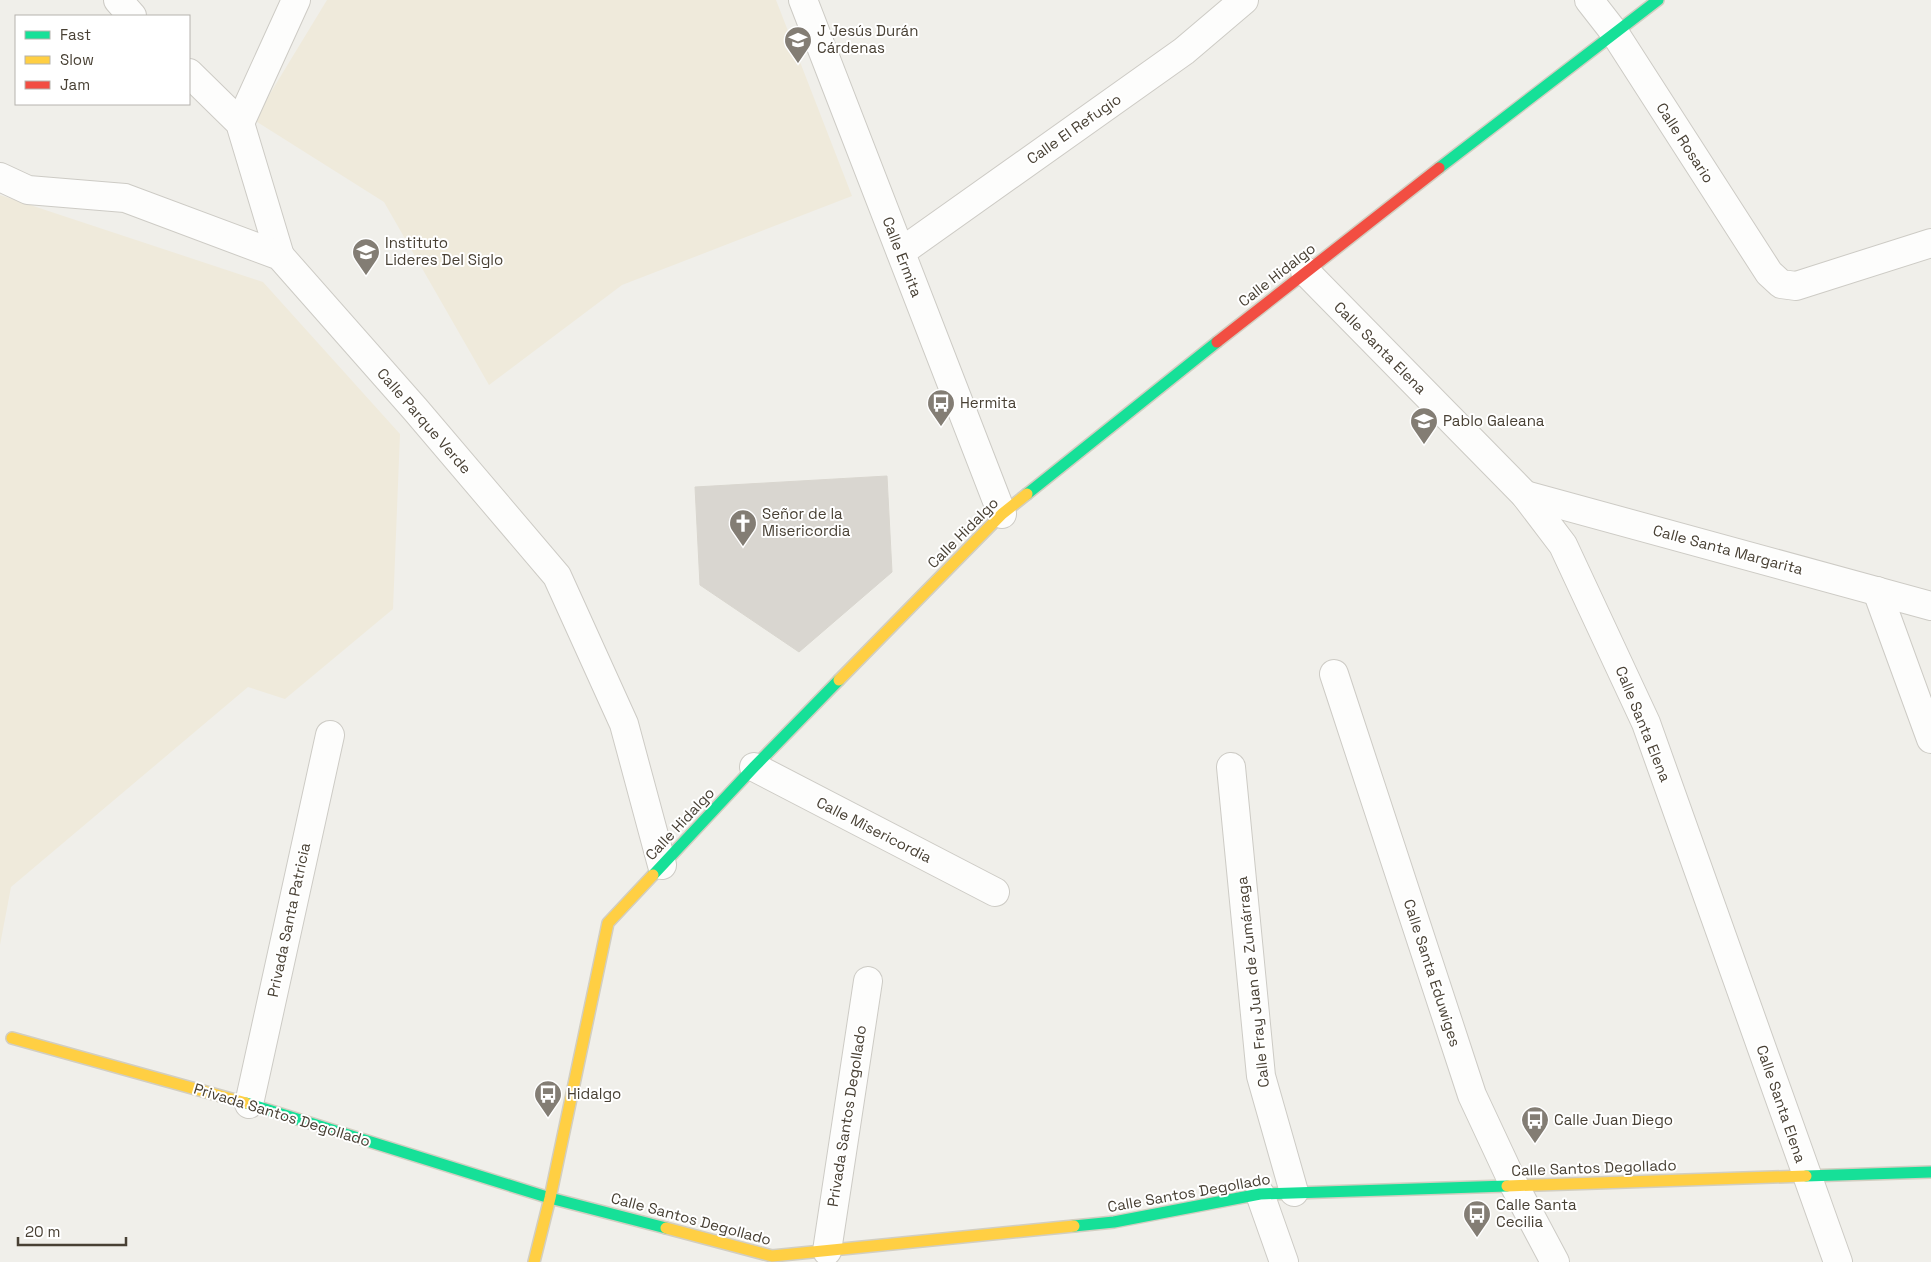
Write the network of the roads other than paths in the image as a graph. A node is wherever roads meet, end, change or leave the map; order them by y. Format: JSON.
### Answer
{"nodes":[{"id":1,"x":118,"y":0,"type":"edge"},
{"id":2,"x":296,"y":0,"type":"edge"},
{"id":3,"x":803,"y":0,"type":"edge"},
{"id":4,"x":1244,"y":0,"type":"edge"},
{"id":5,"x":1589,"y":0,"type":"edge"},
{"id":6,"x":1658,"y":0,"type":"edge"},
{"id":7,"x":131,"y":15,"type":"edge"},
{"id":8,"x":1614,"y":32,"type":"junction"},
{"id":9,"x":190,"y":74,"type":"edge"},
{"id":10,"x":240,"y":123,"type":"junction"},
{"id":11,"x":0,"y":177,"type":"edge"},
{"id":12,"x":1931,"y":243,"type":"edge"},
{"id":13,"x":901,"y":252,"type":"junction"},
{"id":14,"x":280,"y":256,"type":"junction"},
{"id":15,"x":1305,"y":271,"type":"junction"},
{"id":16,"x":1525,"y":495,"type":"junction"},
{"id":17,"x":1002,"y":514,"type":"junction"},
{"id":18,"x":1877,"y":591,"type":"junction"},
{"id":19,"x":1931,"y":606,"type":"edge"},
{"id":20,"x":1334,"y":674,"type":"dead end"},
{"id":21,"x":330,"y":735,"type":"dead end"},
{"id":22,"x":1931,"y":739,"type":"edge"},
{"id":23,"x":754,"y":767,"type":"junction"},
{"id":24,"x":1231,"y":768,"type":"dead end"},
{"id":25,"x":662,"y":865,"type":"junction"},
{"id":26,"x":995,"y":892,"type":"dead end"},
{"id":27,"x":868,"y":981,"type":"dead end"},
{"id":28,"x":12,"y":1038,"type":"dead end"},
{"id":29,"x":249,"y":1104,"type":"junction"},
{"id":30,"x":1931,"y":1172,"type":"edge"},
{"id":31,"x":1806,"y":1177,"type":"junction"},
{"id":32,"x":1514,"y":1185,"type":"junction"},
{"id":33,"x":1294,"y":1192,"type":"junction"},
{"id":34,"x":1260,"y":1194,"type":"junction"},
{"id":35,"x":550,"y":1198,"type":"junction"},
{"id":36,"x":827,"y":1251,"type":"junction"},
{"id":37,"x":779,"y":1259,"type":"edge"},
{"id":38,"x":534,"y":1262,"type":"edge"},
{"id":39,"x":1284,"y":1262,"type":"edge"},
{"id":40,"x":1555,"y":1262,"type":"edge"},
{"id":41,"x":1838,"y":1262,"type":"edge"}],
"edges":[{"from":1,"to":7,"type":"street"},
{"from":2,"to":10,"type":"street"},
{"from":3,"to":13,"type":"street","name":"Calle Ermita"},
{"from":4,"to":13,"type":"street","name":"Calle El Refugio"},
{"from":5,"to":8,"type":"street","name":"Calle Rosario"},
{"from":6,"to":8,"type":"street","name":"Calle Hidalgo"},
{"from":8,"to":12,"type":"street","name":"Calle Rosario"},
{"from":8,"to":15,"type":"street","name":"Calle Hidalgo"},
{"from":9,"to":10,"type":"street"},
{"from":10,"to":14,"type":"street"},
{"from":11,"to":14,"type":"street","name":"Calle Parque Verde"},
{"from":13,"to":17,"type":"street","name":"Calle Ermita"},
{"from":14,"to":25,"type":"street","name":"Calle Parque Verde"},
{"from":15,"to":16,"type":"street","name":"Calle Santa Elena"},
{"from":15,"to":17,"type":"street","name":"Calle Hidalgo"},
{"from":16,"to":18,"type":"street","name":"Calle Santa Margarita"},
{"from":16,"to":31,"type":"street","name":"Calle Santa Elena"},
{"from":17,"to":23,"type":"street","name":"Calle Hidalgo"},
{"from":18,"to":19,"type":"street","name":"Calle Santa Margarita"},
{"from":18,"to":22,"type":"street"},
{"from":20,"to":32,"type":"street","name":"Calle Santa Eduwiges"},
{"from":21,"to":29,"type":"street","name":"Privada Santa Patricia"},
{"from":23,"to":25,"type":"street","name":"Calle Hidalgo"},
{"from":23,"to":26,"type":"street","name":"Calle Misericordia"},
{"from":24,"to":33,"type":"street","name":"Calle Fray Juan de Zumárraga"},
{"from":25,"to":35,"type":"street","name":"Calle Hidalgo"},
{"from":27,"to":36,"type":"street","name":"Privada Santos Degollado"},
{"from":28,"to":29,"type":"street","name":"Privada Santos Degollado"},
{"from":29,"to":35,"type":"street","name":"Privada Santos Degollado"},
{"from":30,"to":31,"type":"street","name":"Calle Santos Degollado"},
{"from":31,"to":32,"type":"street","name":"Calle Santos Degollado"},
{"from":31,"to":41,"type":"street","name":"Calle Santa Elena"},
{"from":32,"to":33,"type":"street","name":"Calle Santos Degollado"},
{"from":32,"to":40,"type":"street","name":"Calle Santa Eduwiges"},
{"from":33,"to":34,"type":"street","name":"Calle Santos Degollado"},
{"from":34,"to":36,"type":"street","name":"Calle Santos Degollado"},
{"from":34,"to":39,"type":"street"},
{"from":35,"to":37,"type":"street","name":"Calle Santos Degollado"},
{"from":35,"to":38,"type":"street","name":"Calle Hidalgo"},
{"from":36,"to":37,"type":"street","name":"Calle Santos Degollado"}]}
